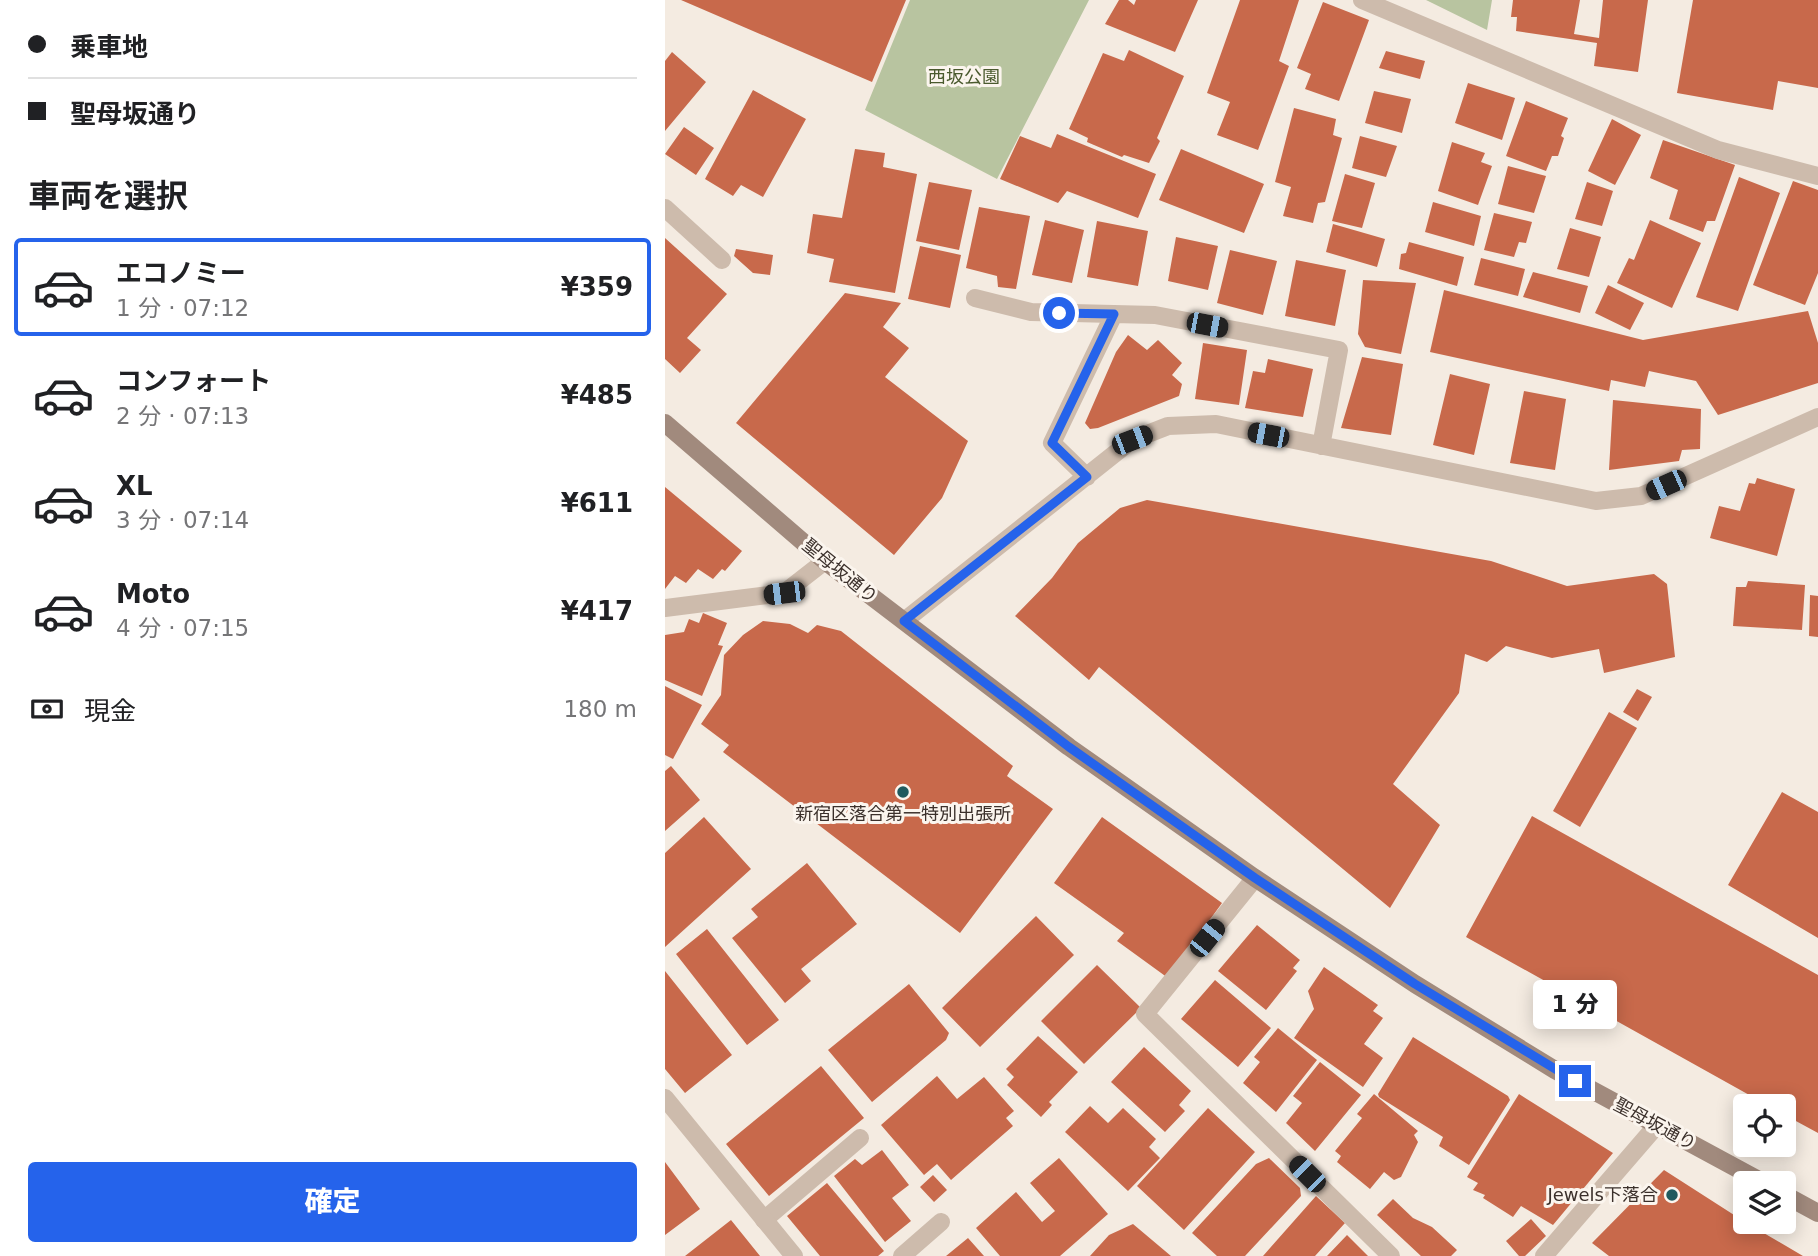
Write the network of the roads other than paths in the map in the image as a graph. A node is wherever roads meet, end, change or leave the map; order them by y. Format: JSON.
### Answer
{"nodes":[{"id":1,"x":1362,"y":0,"type":"edge"},
{"id":2,"x":1818,"y":176,"type":"edge"},
{"id":3,"x":665,"y":208,"type":"edge"},
{"id":4,"x":722,"y":260,"type":"dead end"},
{"id":5,"x":975,"y":298,"type":"dead end"},
{"id":6,"x":1114,"y":314,"type":"junction"},
{"id":7,"x":1818,"y":417,"type":"edge"},
{"id":8,"x":665,"y":423,"type":"edge"},
{"id":9,"x":1321,"y":446,"type":"junction"},
{"id":10,"x":1087,"y":477,"type":"junction"},
{"id":11,"x":825,"y":561,"type":"junction"},
{"id":12,"x":665,"y":608,"type":"edge"},
{"id":13,"x":904,"y":621,"type":"junction"},
{"id":14,"x":1255,"y":878,"type":"junction"},
{"id":15,"x":665,"y":1098,"type":"edge"},
{"id":16,"x":1657,"y":1125,"type":"junction"},
{"id":17,"x":860,"y":1138,"type":"dead end"},
{"id":18,"x":1742,"y":1171,"type":"edge"},
{"id":19,"x":1796,"y":1201,"type":"edge"},
{"id":20,"x":1818,"y":1213,"type":"edge"},
{"id":21,"x":764,"y":1220,"type":"junction"},
{"id":22,"x":941,"y":1222,"type":"dead end"},
{"id":23,"x":794,"y":1256,"type":"edge"},
{"id":24,"x":902,"y":1256,"type":"edge"},
{"id":25,"x":1391,"y":1256,"type":"edge"},
{"id":26,"x":1544,"y":1256,"type":"edge"}],
"edges":[{"from":1,"to":2,"type":"street"},
{"from":3,"to":4,"type":"street"},
{"from":5,"to":6,"type":"street"},
{"from":6,"to":9,"type":"street"},
{"from":6,"to":10,"type":"street"},
{"from":7,"to":9,"type":"street"},
{"from":8,"to":11,"type":"street","name":"聖母坂通り"},
{"from":9,"to":10,"type":"street"},
{"from":10,"to":13,"type":"street"},
{"from":11,"to":12,"type":"street"},
{"from":11,"to":13,"type":"street","name":"聖母坂通り"},
{"from":13,"to":14,"type":"street","name":"聖母坂通り"},
{"from":14,"to":16,"type":"street","name":"聖母坂通り"},
{"from":14,"to":25,"type":"street"},
{"from":15,"to":21,"type":"street"},
{"from":16,"to":18,"type":"street","name":"聖母坂通り"},
{"from":16,"to":26,"type":"street"},
{"from":17,"to":21,"type":"street"},
{"from":19,"to":20,"type":"street"},
{"from":21,"to":23,"type":"street"},
{"from":22,"to":24,"type":"street"}]}
